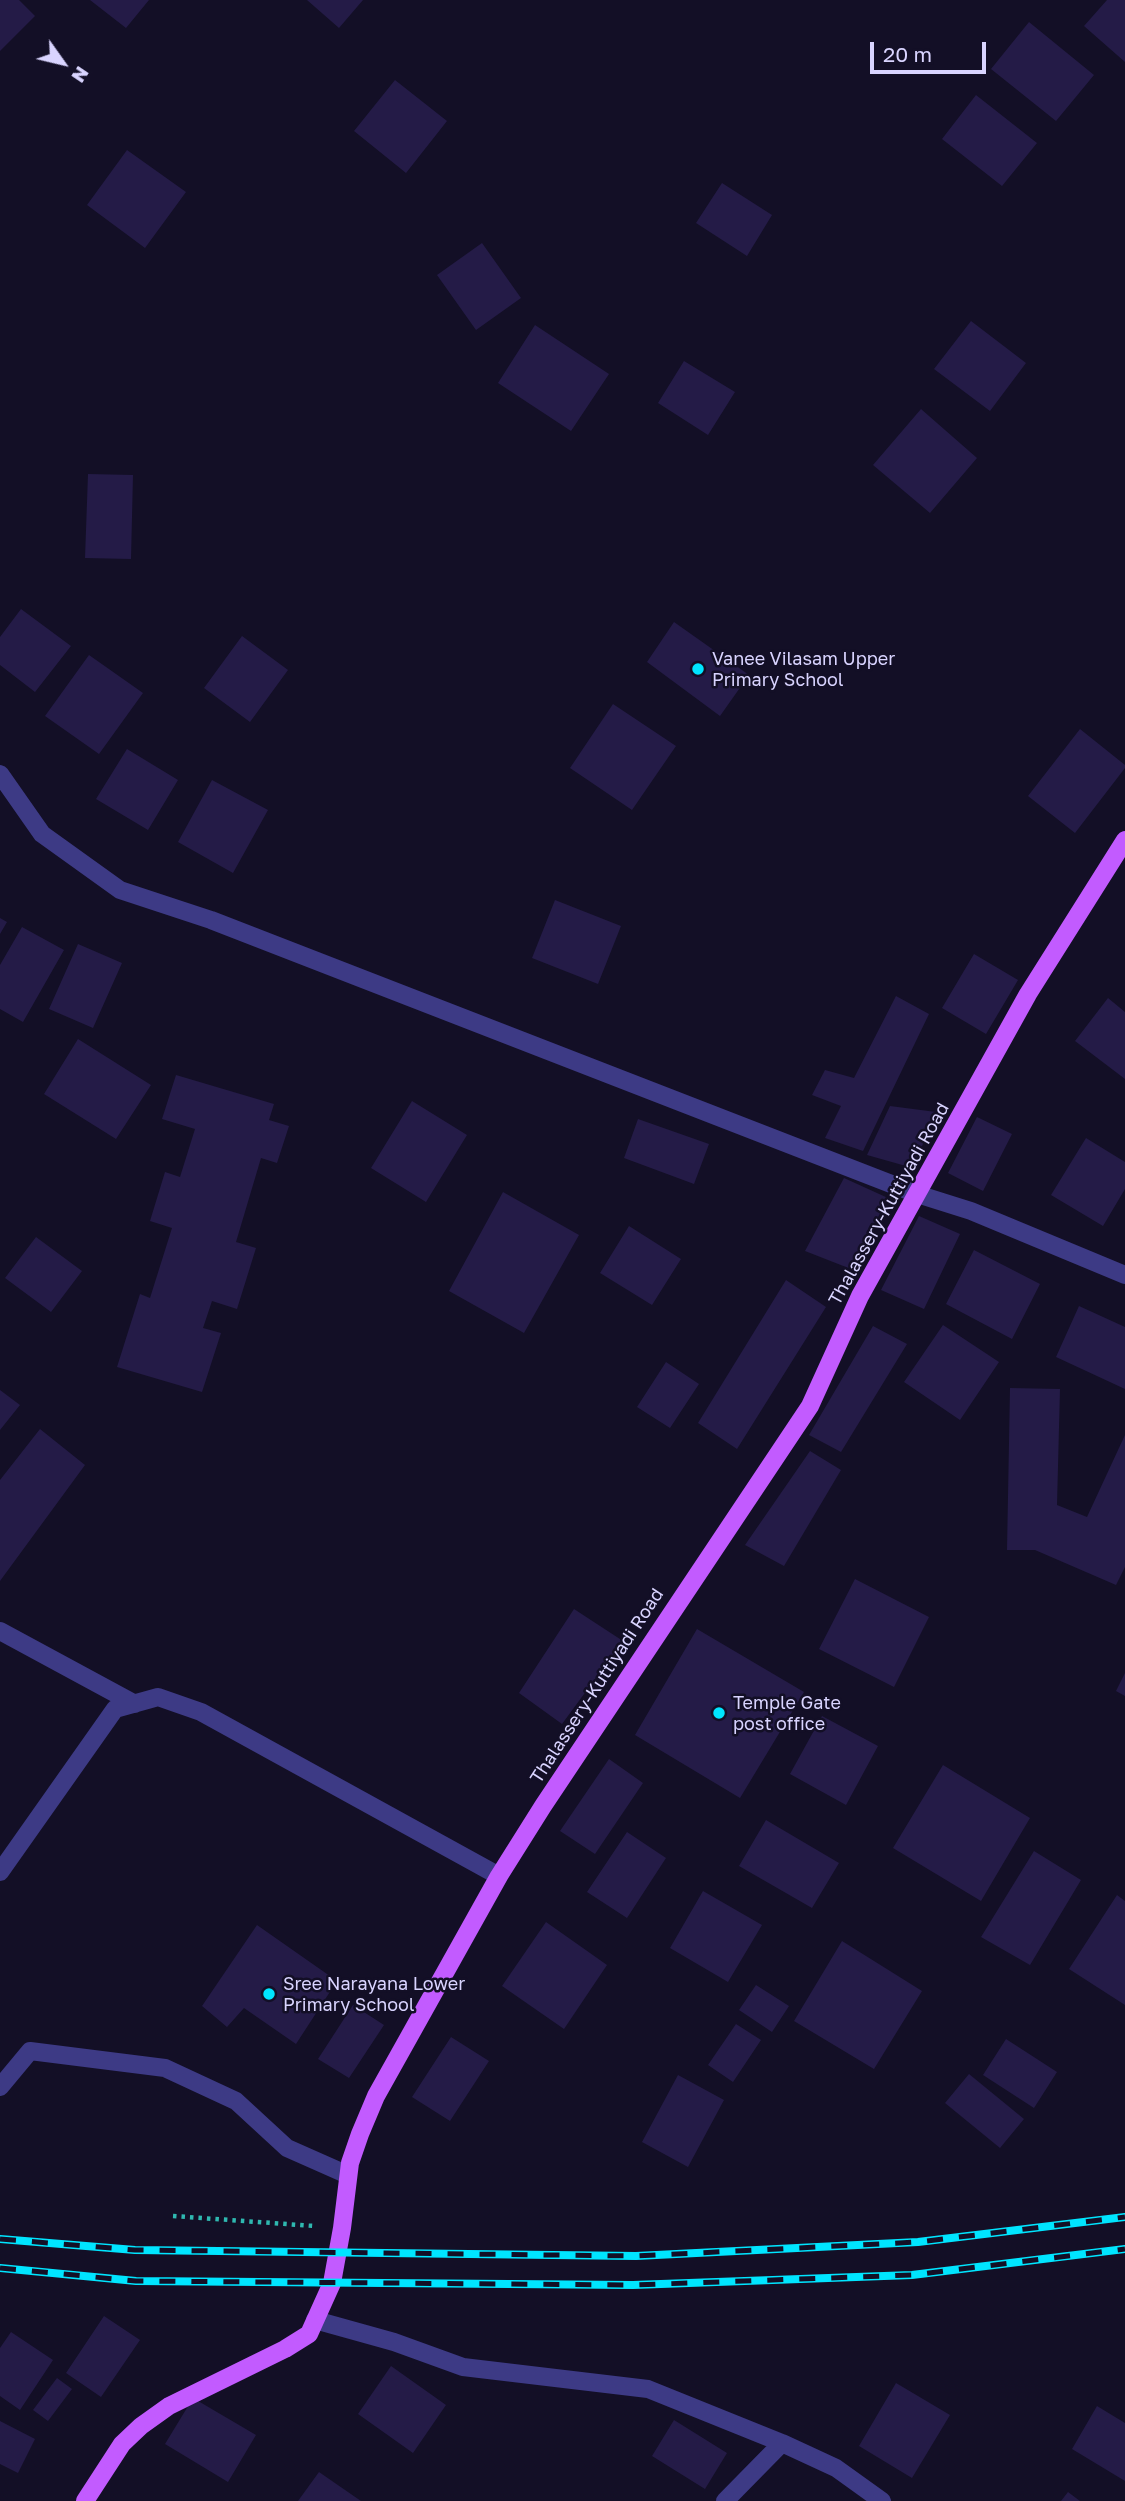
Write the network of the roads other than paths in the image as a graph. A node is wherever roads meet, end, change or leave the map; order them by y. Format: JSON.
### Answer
{"nodes":[{"id":1,"x":0,"y":774,"type":"edge"},
{"id":2,"x":1125,"y":840,"type":"edge"},
{"id":3,"x":917,"y":1194,"type":"junction"},
{"id":4,"x":1125,"y":1275,"type":"edge"},
{"id":5,"x":0,"y":1630,"type":"edge"},
{"id":6,"x":135,"y":1704,"type":"junction"},
{"id":7,"x":0,"y":1872,"type":"edge"},
{"id":8,"x":499,"y":1876,"type":"junction"},
{"id":9,"x":0,"y":2087,"type":"edge"},
{"id":10,"x":348,"y":2175,"type":"junction"},
{"id":11,"x":315,"y":2320,"type":"junction"},
{"id":12,"x":782,"y":2443,"type":"junction"},
{"id":13,"x":85,"y":2501,"type":"edge"},
{"id":14,"x":725,"y":2501,"type":"edge"},
{"id":15,"x":882,"y":2501,"type":"edge"}],
"edges":[{"from":1,"to":3,"type":"street"},
{"from":2,"to":3,"type":"main road","name":"Thalassery-Kuttiyadi Road"},
{"from":3,"to":4,"type":"street"},
{"from":3,"to":8,"type":"main road","name":"Thalassery-Kuttiyadi Road"},
{"from":5,"to":6,"type":"street"},
{"from":6,"to":7,"type":"street"},
{"from":6,"to":8,"type":"street"},
{"from":8,"to":10,"type":"main road","name":"Thalassery-Kuttiyadi Road"},
{"from":9,"to":10,"type":"street"},
{"from":10,"to":11,"type":"main road","name":"Thalassery-Kuttiyadi Road"},
{"from":11,"to":12,"type":"street"},
{"from":11,"to":13,"type":"main road","name":"Thalassery-Kuttiyadi Road"},
{"from":12,"to":14,"type":"street"},
{"from":12,"to":15,"type":"street"}]}
